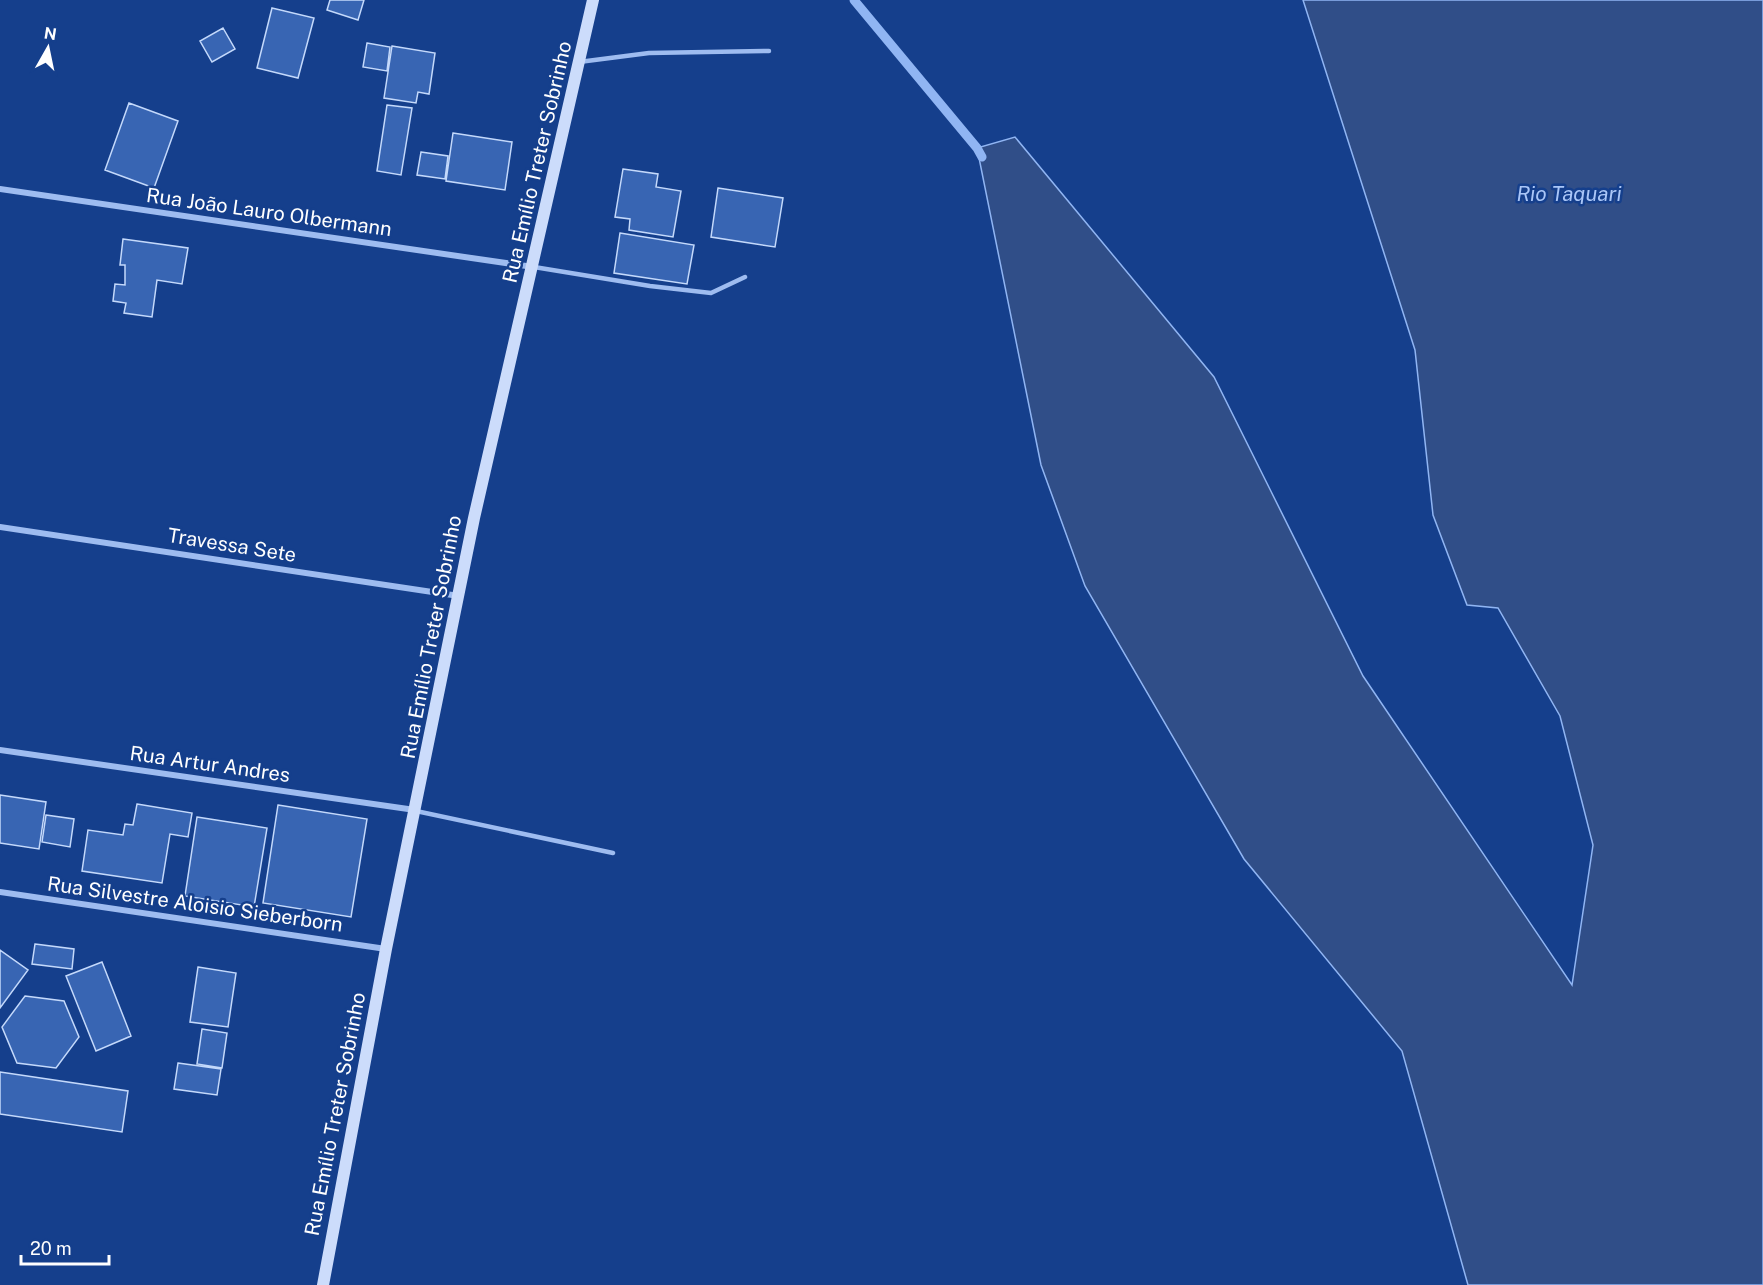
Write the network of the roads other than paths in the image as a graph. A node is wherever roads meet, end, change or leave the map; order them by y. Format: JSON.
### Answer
{"nodes":[{"id":1,"x":593,"y":0,"type":"edge"},
{"id":2,"x":770,"y":51,"type":"dead end"},
{"id":3,"x":579,"y":62,"type":"junction"},
{"id":4,"x":0,"y":189,"type":"edge"},
{"id":5,"x":533,"y":267,"type":"junction"},
{"id":6,"x":745,"y":277,"type":"dead end"},
{"id":7,"x":0,"y":527,"type":"edge"},
{"id":8,"x":460,"y":596,"type":"junction"},
{"id":9,"x":0,"y":750,"type":"edge"},
{"id":10,"x":415,"y":810,"type":"junction"},
{"id":11,"x":613,"y":853,"type":"dead end"},
{"id":12,"x":0,"y":892,"type":"edge"},
{"id":13,"x":386,"y":949,"type":"junction"},
{"id":14,"x":323,"y":1285,"type":"edge"}],
"edges":[{"from":1,"to":3,"type":"main road","name":"Rua Emílio Treter Sobrinho"},
{"from":2,"to":3,"type":"lane"},
{"from":3,"to":5,"type":"main road","name":"Rua Emílio Treter Sobrinho"},
{"from":4,"to":5,"type":"street","name":"Rua João Lauro Olbermann"},
{"from":5,"to":6,"type":"lane"},
{"from":5,"to":8,"type":"main road","name":"Rua Emílio Treter Sobrinho"},
{"from":7,"to":8,"type":"street","name":"Travessa Sete"},
{"from":8,"to":10,"type":"main road","name":"Rua Emílio Treter Sobrinho"},
{"from":9,"to":10,"type":"street","name":"Rua Artur Andres"},
{"from":10,"to":11,"type":"lane"},
{"from":10,"to":13,"type":"main road","name":"Rua Emílio Treter Sobrinho"},
{"from":12,"to":13,"type":"street","name":"Rua Silvestre Aloisio Sieberborn"},
{"from":13,"to":14,"type":"main road","name":"Rua Emílio Treter Sobrinho"}]}
